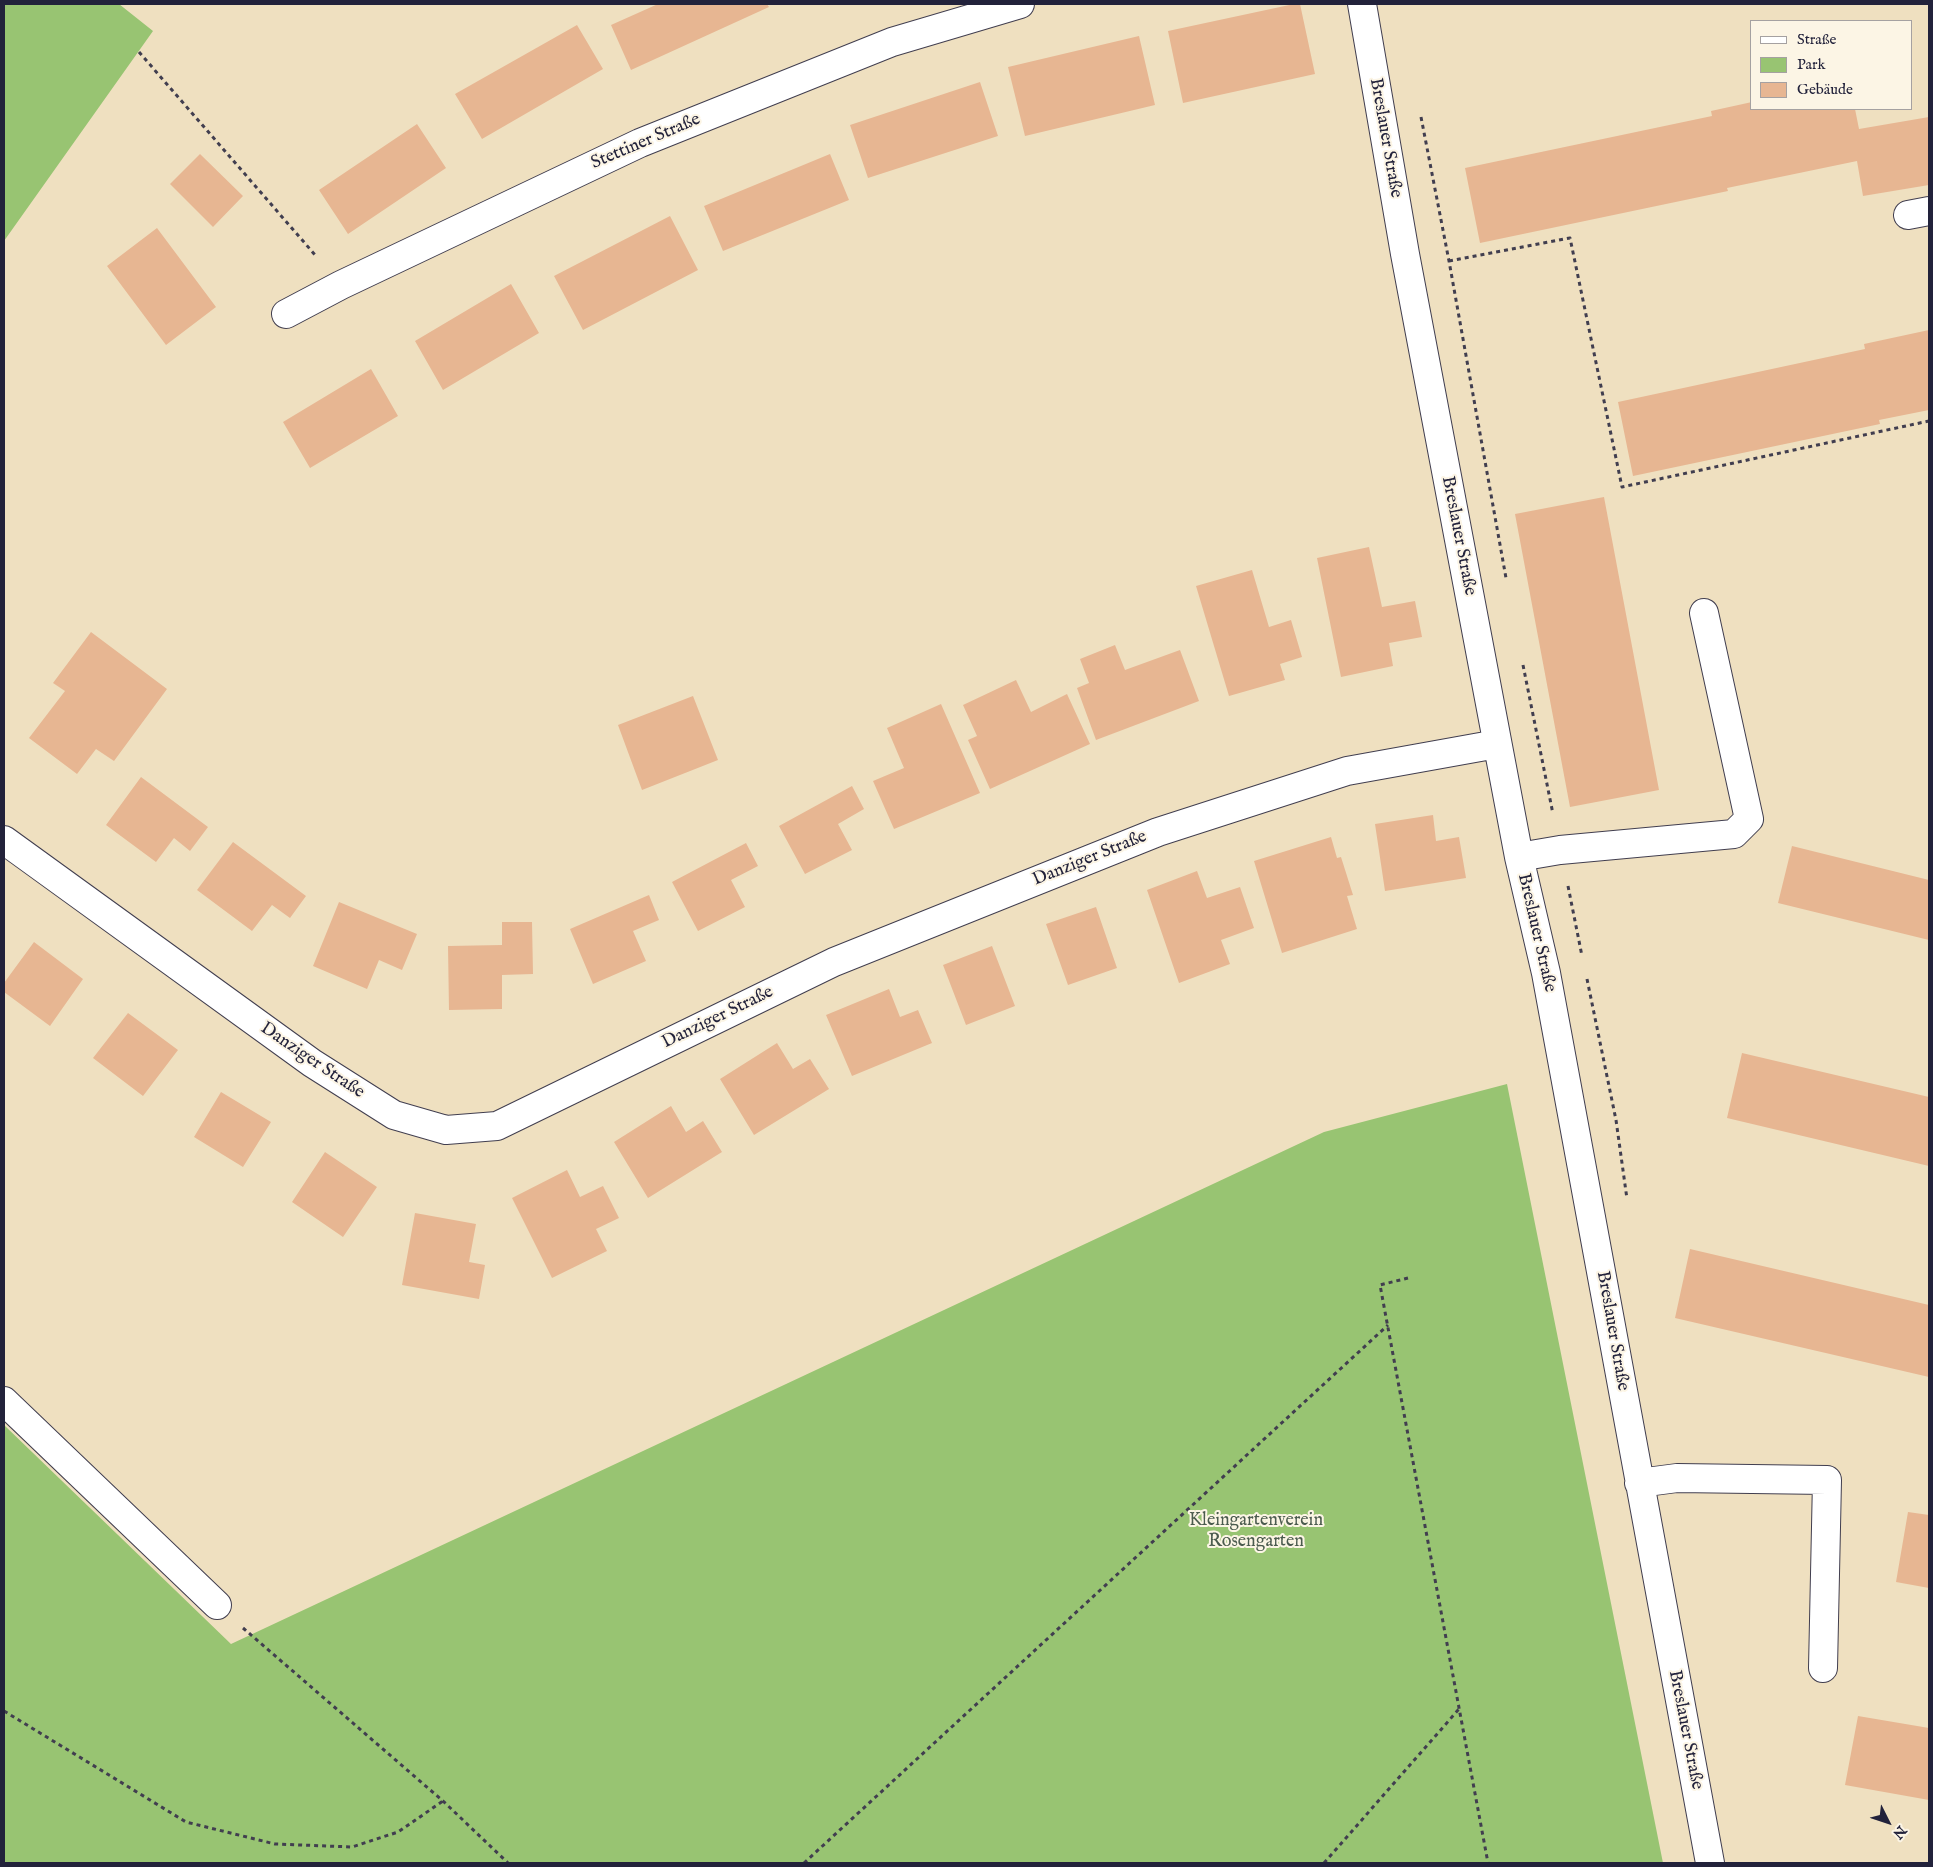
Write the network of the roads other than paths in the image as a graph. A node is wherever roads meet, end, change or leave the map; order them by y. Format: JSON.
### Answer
{"nodes":[{"id":1,"x":1020,"y":4,"type":"edge"},
{"id":2,"x":1362,"y":4,"type":"edge"},
{"id":3,"x":286,"y":314,"type":"dead end"},
{"id":4,"x":1704,"y":613,"type":"dead end"},
{"id":5,"x":1497,"y":744,"type":"junction"},
{"id":6,"x":4,"y":840,"type":"edge"},
{"id":7,"x":1519,"y":857,"type":"junction"},
{"id":8,"x":4,"y":1401,"type":"edge"},
{"id":9,"x":1639,"y":1482,"type":"junction"},
{"id":10,"x":217,"y":1605,"type":"road end"},
{"id":11,"x":1823,"y":1668,"type":"dead end"},
{"id":12,"x":1710,"y":1863,"type":"edge"}],
"edges":[{"from":1,"to":3,"type":"street","name":"Stettiner Straße"},
{"from":2,"to":5,"type":"street","name":"Breslauer Straße"},
{"from":4,"to":7,"type":"street"},
{"from":5,"to":6,"type":"street","name":"Danziger Straße"},
{"from":5,"to":7,"type":"street","name":"Breslauer Straße"},
{"from":7,"to":9,"type":"street","name":"Breslauer Straße"},
{"from":8,"to":10,"type":"street"},
{"from":9,"to":11,"type":"street"},
{"from":9,"to":12,"type":"street","name":"Breslauer Straße"}]}
